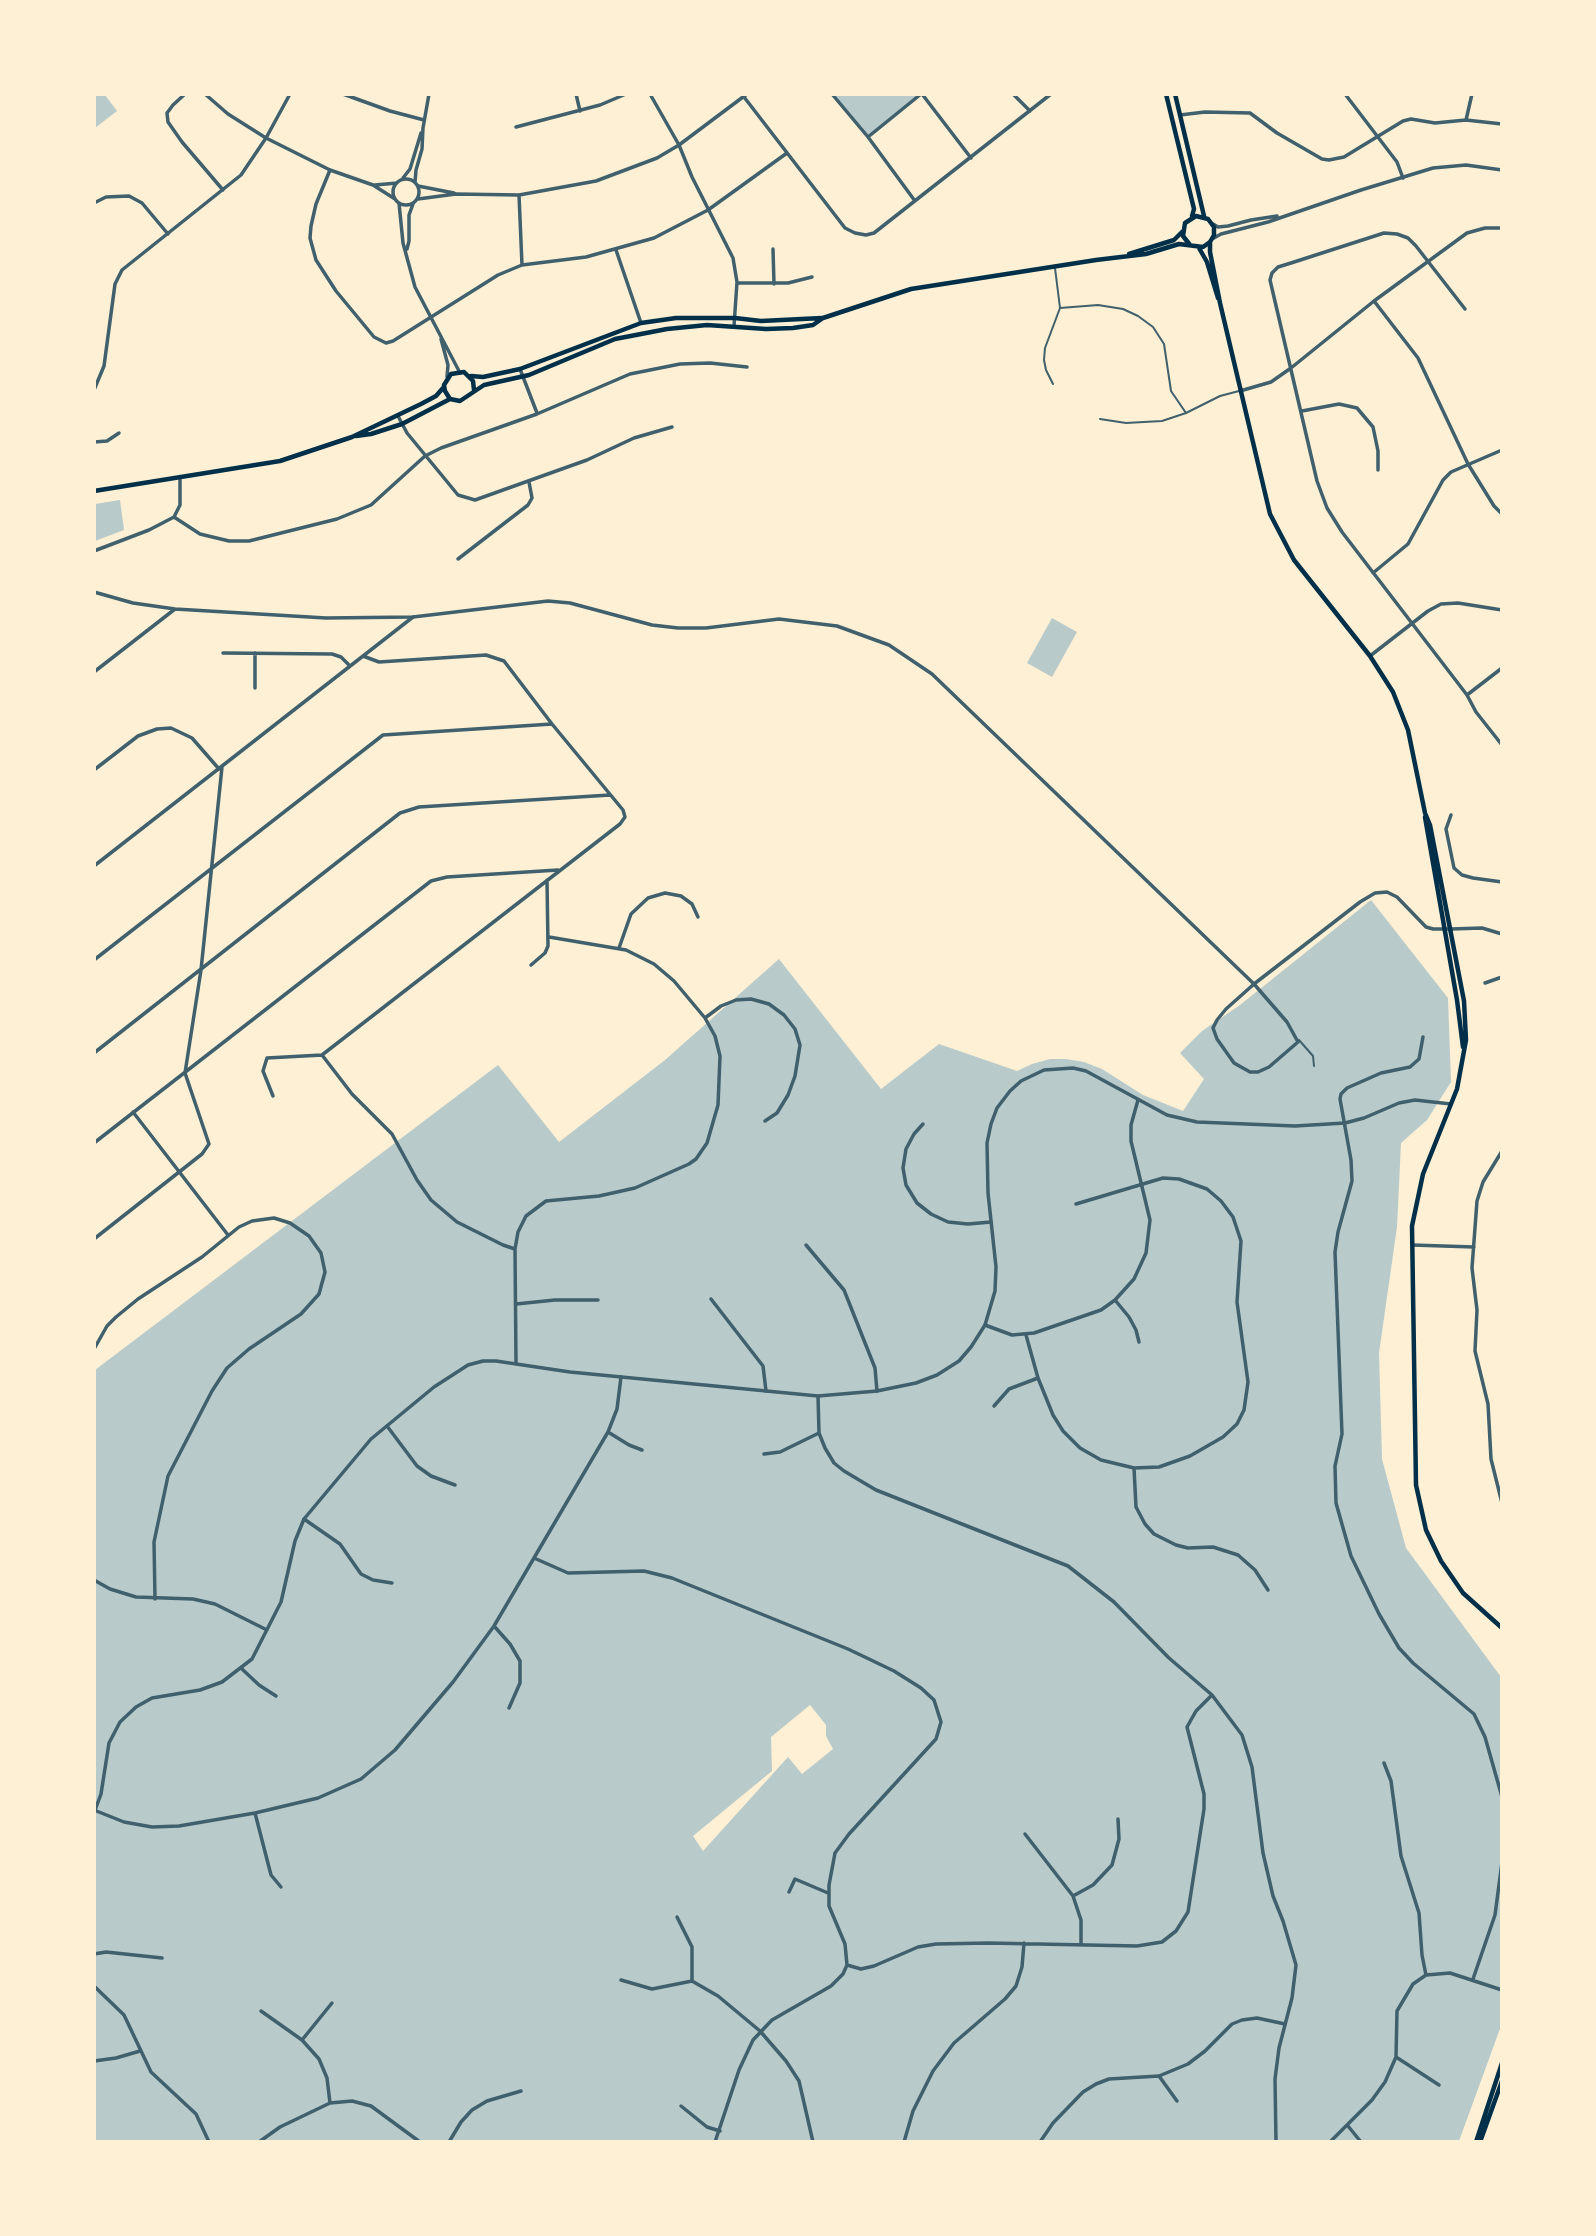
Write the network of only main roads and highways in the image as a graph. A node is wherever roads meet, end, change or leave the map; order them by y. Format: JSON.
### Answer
{"nodes":[{"id":1,"x":1166,"y":94,"type":"edge"},
{"id":2,"x":1175,"y":94,"type":"edge"},
{"id":3,"x":1192,"y":217,"type":"junction"},
{"id":4,"x":1204,"y":217,"type":"junction"},
{"id":5,"x":1183,"y":232,"type":"junction"},
{"id":6,"x":1211,"y":241,"type":"junction"},
{"id":7,"x":1190,"y":245,"type":"junction"},
{"id":8,"x":1198,"y":247,"type":"junction"},
{"id":9,"x":1123,"y":257,"type":"junction"},
{"id":10,"x":1220,"y":303,"type":"junction"},
{"id":11,"x":823,"y":318,"type":"junction"},
{"id":12,"x":470,"y":376,"type":"junction"},
{"id":13,"x":444,"y":387,"type":"junction"},
{"id":14,"x":474,"y":390,"type":"junction"},
{"id":15,"x":450,"y":399,"type":"junction"},
{"id":16,"x":352,"y":437,"type":"junction"},
{"id":17,"x":94,"y":491,"type":"edge"},
{"id":18,"x":1425,"y":813,"type":"junction"},
{"id":19,"x":1463,"y":1048,"type":"junction"},
{"id":20,"x":1502,"y":1628,"type":"edge"},
{"id":21,"x":1502,"y":2063,"type":"edge"},
{"id":22,"x":1502,"y":2081,"type":"edge"},
{"id":23,"x":1478,"y":2141,"type":"edge"}],
"edges":[{"from":1,"to":3,"type":"main road"},
{"from":2,"to":4,"type":"main road"},
{"from":3,"to":4,"type":"main road"},
{"from":3,"to":5,"type":"main road"},
{"from":4,"to":6,"type":"main road"},
{"from":5,"to":7,"type":"main road"},
{"from":5,"to":9,"type":"main road"},
{"from":6,"to":8,"type":"main road"},
{"from":6,"to":10,"type":"main road"},
{"from":7,"to":8,"type":"main road"},
{"from":7,"to":9,"type":"main road"},
{"from":8,"to":10,"type":"main road"},
{"from":9,"to":11,"type":"main road"},
{"from":10,"to":18,"type":"main road"},
{"from":11,"to":12,"type":"main road"},
{"from":11,"to":14,"type":"main road"},
{"from":12,"to":13,"type":"main road"},
{"from":12,"to":14,"type":"main road"},
{"from":13,"to":15,"type":"main road"},
{"from":13,"to":16,"type":"main road"},
{"from":14,"to":15,"type":"main road"},
{"from":15,"to":16,"type":"main road"},
{"from":16,"to":17,"type":"main road"},
{"from":18,"to":19,"type":"main road"},
{"from":18,"to":19,"type":"main road"},
{"from":19,"to":20,"type":"main road"},
{"from":21,"to":23,"type":"main road"},
{"from":22,"to":23,"type":"main road"}]}
